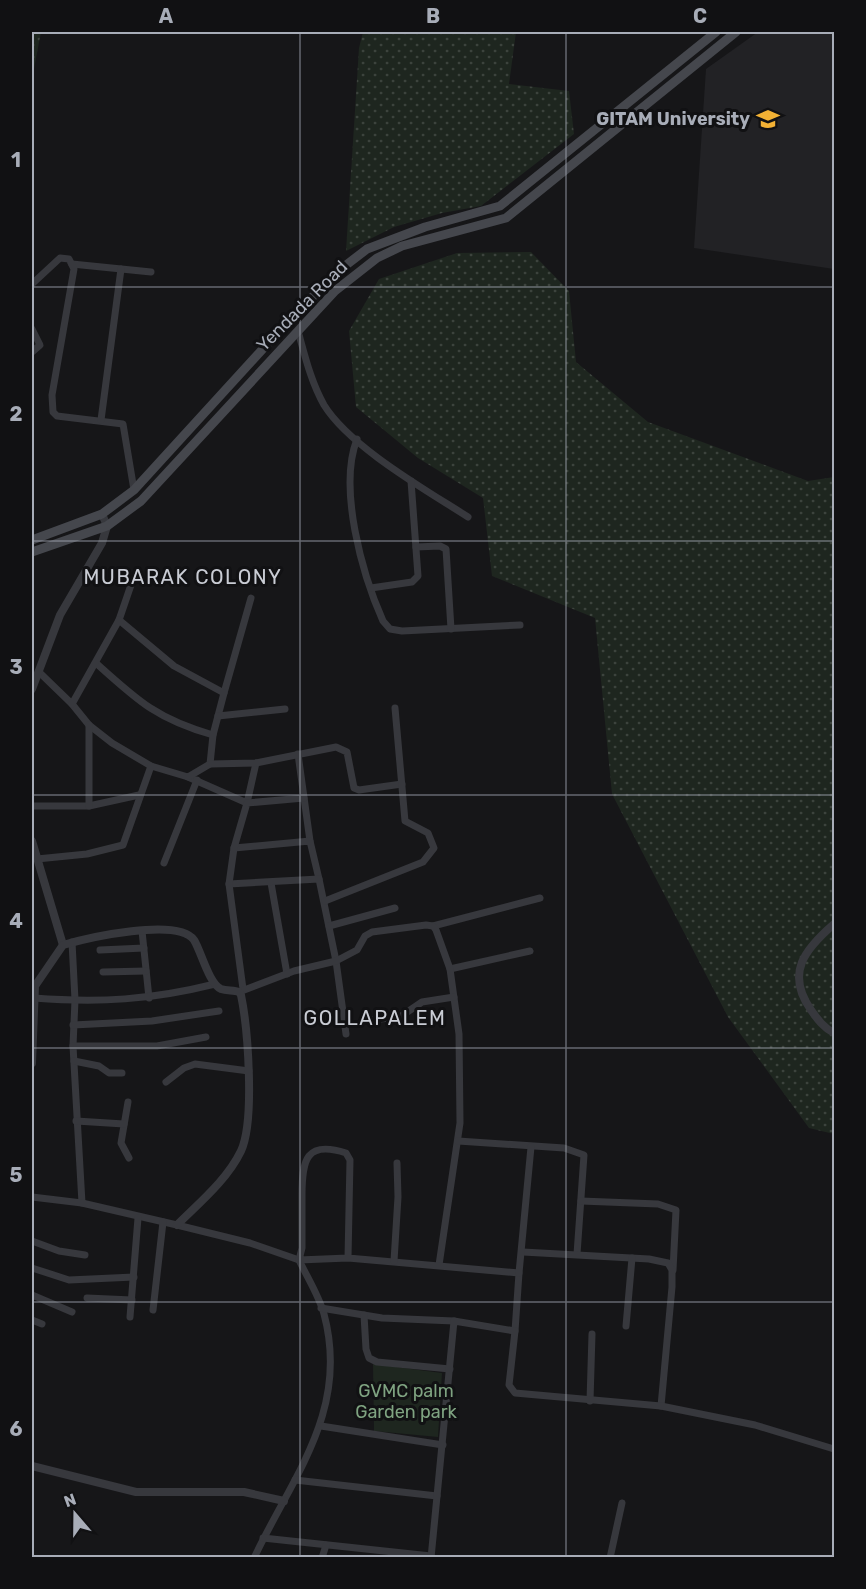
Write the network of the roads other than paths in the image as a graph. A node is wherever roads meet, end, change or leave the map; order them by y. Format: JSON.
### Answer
{"nodes":[{"id":1,"x":716,"y":32,"type":"edge"},
{"id":2,"x":736,"y":32,"type":"edge"},
{"id":3,"x":72,"y":264,"type":"junction"},
{"id":4,"x":121,"y":269,"type":"junction"},
{"id":5,"x":151,"y":272,"type":"dead end"},
{"id":6,"x":32,"y":284,"type":"edge"},
{"id":7,"x":32,"y":329,"type":"edge"},
{"id":8,"x":298,"y":331,"type":"junction"},
{"id":9,"x":32,"y":352,"type":"edge"},
{"id":10,"x":101,"y":420,"type":"junction"},
{"id":11,"x":357,"y":439,"type":"junction"},
{"id":12,"x":411,"y":481,"type":"junction"},
{"id":13,"x":134,"y":490,"type":"junction"},
{"id":14,"x":102,"y":514,"type":"junction"},
{"id":15,"x":468,"y":517,"type":"dead end"},
{"id":16,"x":107,"y":526,"type":"junction"},
{"id":17,"x":32,"y":540,"type":"edge"},
{"id":18,"x":416,"y":547,"type":"junction"},
{"id":19,"x":32,"y":552,"type":"edge"},
{"id":20,"x":131,"y":585,"type":"dead end"},
{"id":21,"x":371,"y":588,"type":"junction"},
{"id":22,"x":251,"y":598,"type":"dead end"},
{"id":23,"x":119,"y":620,"type":"junction"},
{"id":24,"x":520,"y":625,"type":"dead end"},
{"id":25,"x":451,"y":629,"type":"junction"},
{"id":26,"x":96,"y":663,"type":"junction"},
{"id":27,"x":40,"y":672,"type":"junction"},
{"id":28,"x":32,"y":689,"type":"edge"},
{"id":29,"x":224,"y":693,"type":"junction"},
{"id":30,"x":72,"y":704,"type":"junction"},
{"id":31,"x":394,"y":708,"type":"dead end"},
{"id":32,"x":285,"y":709,"type":"dead end"},
{"id":33,"x":218,"y":716,"type":"junction"},
{"id":34,"x":89,"y":725,"type":"junction"},
{"id":35,"x":213,"y":735,"type":"junction"},
{"id":36,"x":298,"y":754,"type":"junction"},
{"id":37,"x":256,"y":763,"type":"junction"},
{"id":38,"x":210,"y":764,"type":"junction"},
{"id":39,"x":151,"y":766,"type":"junction"},
{"id":40,"x":188,"y":777,"type":"junction"},
{"id":41,"x":197,"y":780,"type":"junction"},
{"id":42,"x":402,"y":784,"type":"junction"},
{"id":43,"x":139,"y":795,"type":"junction"},
{"id":44,"x":304,"y":798,"type":"junction"},
{"id":45,"x":247,"y":803,"type":"junction"},
{"id":46,"x":32,"y":806,"type":"edge"},
{"id":47,"x":89,"y":806,"type":"junction"},
{"id":48,"x":310,"y":840,"type":"junction"},
{"id":49,"x":32,"y":841,"type":"edge"},
{"id":50,"x":234,"y":848,"type":"junction"},
{"id":51,"x":37,"y":859,"type":"junction"},
{"id":52,"x":164,"y":863,"type":"dead end"},
{"id":53,"x":319,"y":879,"type":"junction"},
{"id":54,"x":271,"y":883,"type":"junction"},
{"id":55,"x":229,"y":884,"type":"junction"},
{"id":56,"x":540,"y":898,"type":"dead end"},
{"id":57,"x":325,"y":901,"type":"junction"},
{"id":58,"x":395,"y":908,"type":"dead end"},
{"id":59,"x":834,"y":924,"type":"edge"},
{"id":60,"x":329,"y":926,"type":"junction"},
{"id":61,"x":433,"y":926,"type":"junction"},
{"id":62,"x":142,"y":931,"type":"junction"},
{"id":63,"x":68,"y":943,"type":"junction"},
{"id":64,"x":144,"y":948,"type":"junction"},
{"id":65,"x":100,"y":950,"type":"dead end"},
{"id":66,"x":530,"y":951,"type":"dead end"},
{"id":67,"x":336,"y":961,"type":"junction"},
{"id":68,"x":450,"y":969,"type":"junction"},
{"id":69,"x":147,"y":971,"type":"junction"},
{"id":70,"x":103,"y":972,"type":"dead end"},
{"id":71,"x":287,"y":974,"type":"junction"},
{"id":72,"x":215,"y":984,"type":"junction"},
{"id":73,"x":241,"y":990,"type":"junction"},
{"id":74,"x":454,"y":997,"type":"junction"},
{"id":75,"x":34,"y":998,"type":"junction"},
{"id":76,"x":149,"y":998,"type":"junction"},
{"id":77,"x":75,"y":1000,"type":"junction"},
{"id":78,"x":219,"y":1011,"type":"dead end"},
{"id":79,"x":370,"y":1020,"type":"dead end"},
{"id":80,"x":74,"y":1025,"type":"junction"},
{"id":81,"x":834,"y":1033,"type":"edge"},
{"id":82,"x":346,"y":1034,"type":"dead end"},
{"id":83,"x":206,"y":1037,"type":"dead end"},
{"id":84,"x":73,"y":1046,"type":"junction"},
{"id":85,"x":74,"y":1061,"type":"junction"},
{"id":86,"x":32,"y":1063,"type":"edge"},
{"id":87,"x":249,"y":1071,"type":"junction"},
{"id":88,"x":122,"y":1073,"type":"dead end"},
{"id":89,"x":166,"y":1083,"type":"dead end"},
{"id":90,"x":128,"y":1101,"type":"dead end"},
{"id":91,"x":76,"y":1121,"type":"junction"},
{"id":92,"x":124,"y":1124,"type":"junction"},
{"id":93,"x":458,"y":1141,"type":"junction"},
{"id":94,"x":531,"y":1147,"type":"junction"},
{"id":95,"x":129,"y":1158,"type":"dead end"},
{"id":96,"x":397,"y":1163,"type":"dead end"},
{"id":97,"x":32,"y":1197,"type":"edge"},
{"id":98,"x":581,"y":1201,"type":"junction"},
{"id":99,"x":82,"y":1203,"type":"junction"},
{"id":100,"x":138,"y":1218,"type":"junction"},
{"id":101,"x":163,"y":1222,"type":"junction"},
{"id":102,"x":177,"y":1225,"type":"junction"},
{"id":103,"x":32,"y":1241,"type":"edge"},
{"id":104,"x":523,"y":1252,"type":"junction"},
{"id":105,"x":577,"y":1254,"type":"junction"},
{"id":106,"x":85,"y":1255,"type":"dead end"},
{"id":107,"x":348,"y":1258,"type":"junction"},
{"id":108,"x":632,"y":1258,"type":"junction"},
{"id":109,"x":299,"y":1260,"type":"junction"},
{"id":110,"x":394,"y":1261,"type":"junction"},
{"id":111,"x":439,"y":1265,"type":"junction"},
{"id":112,"x":32,"y":1268,"type":"edge"},
{"id":113,"x":519,"y":1273,"type":"junction"},
{"id":114,"x":672,"y":1274,"type":"junction"},
{"id":115,"x":134,"y":1277,"type":"junction"},
{"id":116,"x":32,"y":1295,"type":"edge"},
{"id":117,"x":87,"y":1298,"type":"dead end"},
{"id":118,"x":132,"y":1300,"type":"junction"},
{"id":119,"x":321,"y":1308,"type":"junction"},
{"id":120,"x":153,"y":1310,"type":"dead end"},
{"id":121,"x":72,"y":1312,"type":"dead end"},
{"id":122,"x":364,"y":1315,"type":"junction"},
{"id":123,"x":130,"y":1317,"type":"dead end"},
{"id":124,"x":32,"y":1320,"type":"edge"},
{"id":125,"x":454,"y":1321,"type":"junction"},
{"id":126,"x":42,"y":1324,"type":"dead end"},
{"id":127,"x":626,"y":1326,"type":"dead end"},
{"id":128,"x":514,"y":1331,"type":"junction"},
{"id":129,"x":591,"y":1335,"type":"dead end"},
{"id":130,"x":450,"y":1369,"type":"junction"},
{"id":131,"x":590,"y":1401,"type":"junction"},
{"id":132,"x":662,"y":1406,"type":"junction"},
{"id":133,"x":321,"y":1426,"type":"junction"},
{"id":134,"x":443,"y":1445,"type":"junction"},
{"id":135,"x":834,"y":1449,"type":"edge"},
{"id":136,"x":32,"y":1466,"type":"edge"},
{"id":137,"x":295,"y":1480,"type":"junction"},
{"id":138,"x":437,"y":1496,"type":"junction"},
{"id":139,"x":284,"y":1501,"type":"junction"},
{"id":140,"x":622,"y":1503,"type":"dead end"},
{"id":141,"x":263,"y":1538,"type":"junction"},
{"id":142,"x":326,"y":1545,"type":"junction"},
{"id":143,"x":254,"y":1557,"type":"edge"},
{"id":144,"x":322,"y":1557,"type":"edge"},
{"id":145,"x":431,"y":1557,"type":"edge"},
{"id":146,"x":610,"y":1557,"type":"edge"}],
"edges":[{"from":1,"to":13,"type":"main road","name":"Yendada Road"},
{"from":2,"to":8,"type":"main road","name":"Yendada Road"},
{"from":3,"to":4,"type":"street"},
{"from":3,"to":6,"type":"street"},
{"from":3,"to":10,"type":"street"},
{"from":4,"to":5,"type":"street"},
{"from":4,"to":10,"type":"street"},
{"from":7,"to":9,"type":"street"},
{"from":8,"to":11,"type":"street"},
{"from":8,"to":16,"type":"main road","name":"Yendada Road"},
{"from":10,"to":13,"type":"street"},
{"from":11,"to":12,"type":"street"},
{"from":11,"to":21,"type":"street"},
{"from":12,"to":15,"type":"street"},
{"from":12,"to":18,"type":"street"},
{"from":13,"to":14,"type":"main road","name":"Yendada Road"},
{"from":14,"to":16,"type":"street"},
{"from":14,"to":17,"type":"main road","name":"Yendada Road"},
{"from":16,"to":19,"type":"main road","name":"Yendada Road"},
{"from":16,"to":27,"type":"street"},
{"from":18,"to":21,"type":"street"},
{"from":18,"to":25,"type":"street"},
{"from":20,"to":23,"type":"street"},
{"from":21,"to":25,"type":"street"},
{"from":22,"to":29,"type":"street"},
{"from":23,"to":26,"type":"street"},
{"from":23,"to":29,"type":"street"},
{"from":24,"to":25,"type":"street"},
{"from":26,"to":30,"type":"street"},
{"from":26,"to":35,"type":"street"},
{"from":27,"to":28,"type":"street"},
{"from":27,"to":30,"type":"street"},
{"from":29,"to":33,"type":"street"},
{"from":30,"to":34,"type":"street"},
{"from":31,"to":42,"type":"street"},
{"from":32,"to":33,"type":"street"},
{"from":33,"to":35,"type":"street"},
{"from":34,"to":39,"type":"street"},
{"from":34,"to":47,"type":"street"},
{"from":35,"to":38,"type":"street"},
{"from":36,"to":37,"type":"street"},
{"from":36,"to":42,"type":"street"},
{"from":36,"to":44,"type":"street"},
{"from":37,"to":38,"type":"street"},
{"from":37,"to":45,"type":"street"},
{"from":38,"to":40,"type":"street"},
{"from":39,"to":40,"type":"street"},
{"from":39,"to":43,"type":"street"},
{"from":40,"to":41,"type":"street"},
{"from":41,"to":45,"type":"street"},
{"from":41,"to":52,"type":"street"},
{"from":42,"to":57,"type":"street"},
{"from":43,"to":47,"type":"street"},
{"from":43,"to":51,"type":"street"},
{"from":44,"to":45,"type":"street"},
{"from":44,"to":48,"type":"street"},
{"from":45,"to":50,"type":"street"},
{"from":46,"to":47,"type":"street"},
{"from":48,"to":50,"type":"street"},
{"from":48,"to":53,"type":"street"},
{"from":49,"to":51,"type":"street"},
{"from":50,"to":55,"type":"street"},
{"from":51,"to":63,"type":"street"},
{"from":53,"to":54,"type":"street"},
{"from":53,"to":57,"type":"street"},
{"from":54,"to":55,"type":"street"},
{"from":54,"to":71,"type":"street"},
{"from":55,"to":73,"type":"street"},
{"from":56,"to":61,"type":"street"},
{"from":57,"to":60,"type":"street"},
{"from":58,"to":60,"type":"street"},
{"from":59,"to":81,"type":"street"},
{"from":60,"to":67,"type":"street"},
{"from":61,"to":67,"type":"street"},
{"from":61,"to":68,"type":"street"},
{"from":62,"to":63,"type":"street"},
{"from":62,"to":64,"type":"street"},
{"from":62,"to":72,"type":"street"},
{"from":63,"to":75,"type":"street"},
{"from":63,"to":77,"type":"street"},
{"from":64,"to":65,"type":"street"},
{"from":64,"to":69,"type":"street"},
{"from":66,"to":68,"type":"street"},
{"from":67,"to":71,"type":"street"},
{"from":67,"to":82,"type":"street"},
{"from":68,"to":74,"type":"street"},
{"from":69,"to":70,"type":"street"},
{"from":69,"to":76,"type":"street"},
{"from":71,"to":73,"type":"street"},
{"from":72,"to":73,"type":"street"},
{"from":72,"to":76,"type":"street"},
{"from":73,"to":87,"type":"street"},
{"from":74,"to":79,"type":"street"},
{"from":74,"to":93,"type":"street"},
{"from":75,"to":77,"type":"street"},
{"from":75,"to":86,"type":"street"},
{"from":76,"to":77,"type":"street"},
{"from":77,"to":80,"type":"street"},
{"from":78,"to":80,"type":"street"},
{"from":80,"to":84,"type":"street"},
{"from":83,"to":84,"type":"street"},
{"from":84,"to":85,"type":"street"},
{"from":85,"to":88,"type":"street"},
{"from":85,"to":91,"type":"street"},
{"from":87,"to":89,"type":"street"},
{"from":87,"to":102,"type":"street"},
{"from":90,"to":92,"type":"street"},
{"from":91,"to":92,"type":"street"},
{"from":91,"to":99,"type":"street"},
{"from":92,"to":95,"type":"street"},
{"from":93,"to":94,"type":"street"},
{"from":93,"to":111,"type":"street"},
{"from":94,"to":98,"type":"street"},
{"from":94,"to":104,"type":"street"},
{"from":96,"to":110,"type":"street"},
{"from":97,"to":99,"type":"street"},
{"from":98,"to":105,"type":"street"},
{"from":98,"to":114,"type":"street"},
{"from":99,"to":100,"type":"street"},
{"from":100,"to":101,"type":"street"},
{"from":100,"to":115,"type":"street"},
{"from":101,"to":102,"type":"street"},
{"from":101,"to":120,"type":"street"},
{"from":102,"to":109,"type":"street"},
{"from":103,"to":106,"type":"street"},
{"from":104,"to":105,"type":"street"},
{"from":104,"to":113,"type":"street"},
{"from":105,"to":108,"type":"street"},
{"from":107,"to":109,"type":"street"},
{"from":107,"to":109,"type":"street"},
{"from":107,"to":110,"type":"street"},
{"from":108,"to":114,"type":"street"},
{"from":108,"to":127,"type":"street"},
{"from":109,"to":119,"type":"street"},
{"from":110,"to":111,"type":"street"},
{"from":111,"to":113,"type":"street"},
{"from":112,"to":115,"type":"street"},
{"from":113,"to":128,"type":"street"},
{"from":114,"to":132,"type":"street"},
{"from":115,"to":118,"type":"street"},
{"from":116,"to":121,"type":"street"},
{"from":117,"to":118,"type":"street"},
{"from":118,"to":123,"type":"street"},
{"from":119,"to":122,"type":"street"},
{"from":119,"to":133,"type":"street"},
{"from":122,"to":125,"type":"street"},
{"from":122,"to":130,"type":"street"},
{"from":124,"to":126,"type":"street"},
{"from":125,"to":128,"type":"street"},
{"from":125,"to":130,"type":"street"},
{"from":128,"to":131,"type":"street"},
{"from":129,"to":131,"type":"street"},
{"from":130,"to":134,"type":"street"},
{"from":131,"to":132,"type":"street"},
{"from":132,"to":135,"type":"street"},
{"from":133,"to":134,"type":"street"},
{"from":133,"to":137,"type":"street"},
{"from":134,"to":138,"type":"street"},
{"from":136,"to":139,"type":"street"},
{"from":137,"to":138,"type":"street"},
{"from":137,"to":139,"type":"street"},
{"from":138,"to":145,"type":"street"},
{"from":139,"to":141,"type":"street"},
{"from":140,"to":146,"type":"street"},
{"from":141,"to":142,"type":"street"},
{"from":141,"to":143,"type":"street"},
{"from":142,"to":144,"type":"street"},
{"from":142,"to":145,"type":"street"}]}
